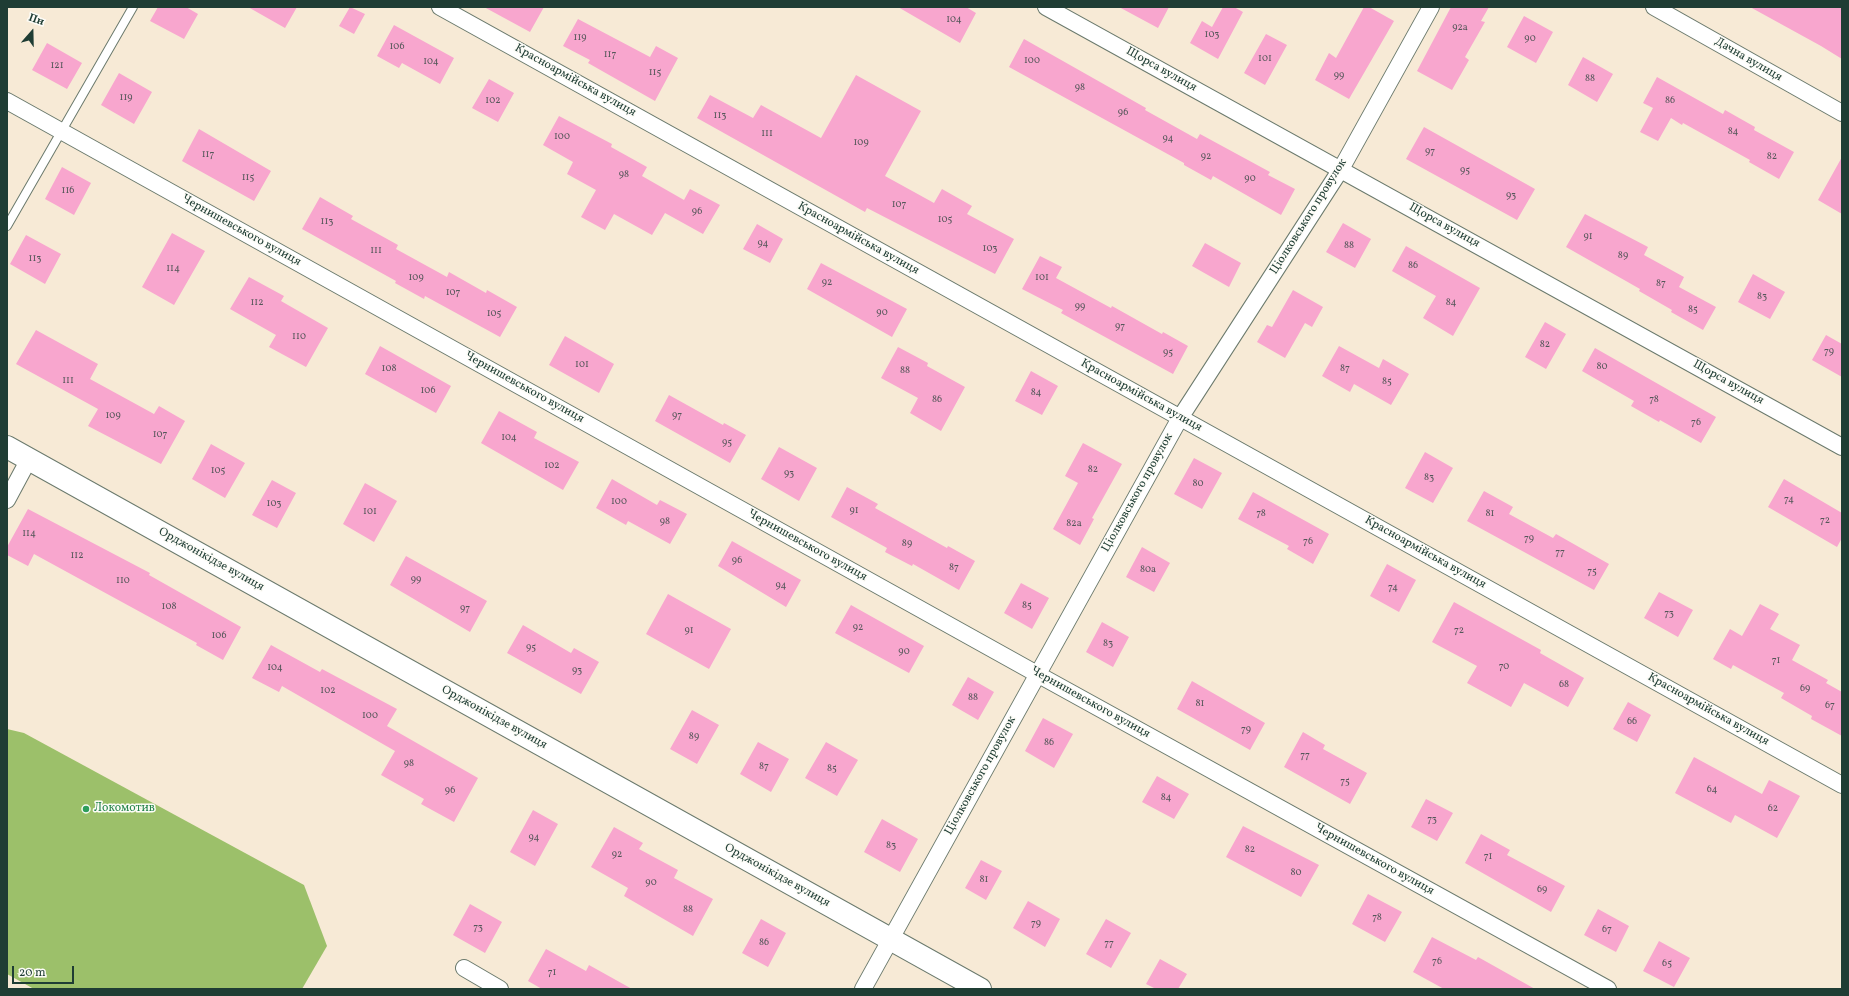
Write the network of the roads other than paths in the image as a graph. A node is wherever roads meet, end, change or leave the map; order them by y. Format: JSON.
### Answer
{"nodes":[{"id":1,"x":133,"y":7,"type":"edge"},
{"id":2,"x":440,"y":7,"type":"edge"},
{"id":3,"x":1046,"y":7,"type":"edge"},
{"id":4,"x":1431,"y":7,"type":"edge"},
{"id":5,"x":1654,"y":7,"type":"edge"},
{"id":6,"x":1676,"y":12,"type":"edge"},
{"id":7,"x":7,"y":101,"type":"edge"},
{"id":8,"x":1842,"y":113,"type":"edge"},
{"id":9,"x":61,"y":131,"type":"junction"},
{"id":10,"x":1341,"y":169,"type":"junction"},
{"id":11,"x":7,"y":226,"type":"edge"},
{"id":12,"x":1180,"y":418,"type":"junction"},
{"id":13,"x":7,"y":447,"type":"edge"},
{"id":14,"x":1842,"y":447,"type":"edge"},
{"id":15,"x":29,"y":459,"type":"junction"},
{"id":16,"x":7,"y":500,"type":"edge"},
{"id":17,"x":1037,"y":674,"type":"junction"},
{"id":18,"x":1842,"y":785,"type":"edge"},
{"id":19,"x":890,"y":939,"type":"junction"},
{"id":20,"x":464,"y":968,"type":"dead end"},
{"id":21,"x":500,"y":989,"type":"edge"},
{"id":22,"x":863,"y":989,"type":"edge"},
{"id":23,"x":980,"y":989,"type":"edge"},
{"id":24,"x":1608,"y":989,"type":"edge"}],
"edges":[{"from":1,"to":9,"type":"lane"},
{"from":2,"to":12,"type":"street","name":"Красноармійська вулиця"},
{"from":3,"to":10,"type":"street","name":"Щорса вулиця"},
{"from":4,"to":10,"type":"street","name":"Ціолковського провулок"},
{"from":5,"to":6,"type":"street","name":"Дачна вулиця"},
{"from":6,"to":8,"type":"street","name":"Дачна вулиця"},
{"from":7,"to":9,"type":"street","name":"Чернишевського вулиця"},
{"from":9,"to":11,"type":"lane"},
{"from":9,"to":17,"type":"street","name":"Чернишевського вулиця"},
{"from":10,"to":12,"type":"street","name":"Ціолковського провулок"},
{"from":10,"to":14,"type":"street","name":"Щорса вулиця"},
{"from":12,"to":17,"type":"street","name":"Ціолковського провулок"},
{"from":12,"to":18,"type":"street","name":"Красноармійська вулиця"},
{"from":13,"to":15,"type":"main road","name":"Орджонікідзе вулиця"},
{"from":15,"to":16,"type":"street"},
{"from":15,"to":19,"type":"main road","name":"Орджонікідзе вулиця"},
{"from":17,"to":19,"type":"street","name":"Ціолковського провулок"},
{"from":17,"to":24,"type":"street","name":"Чернишевського вулиця"},
{"from":19,"to":22,"type":"street","name":"Ціолковського провулок"},
{"from":19,"to":23,"type":"main road","name":"Орджонікідзе вулиця"},
{"from":20,"to":21,"type":"street"}]}
